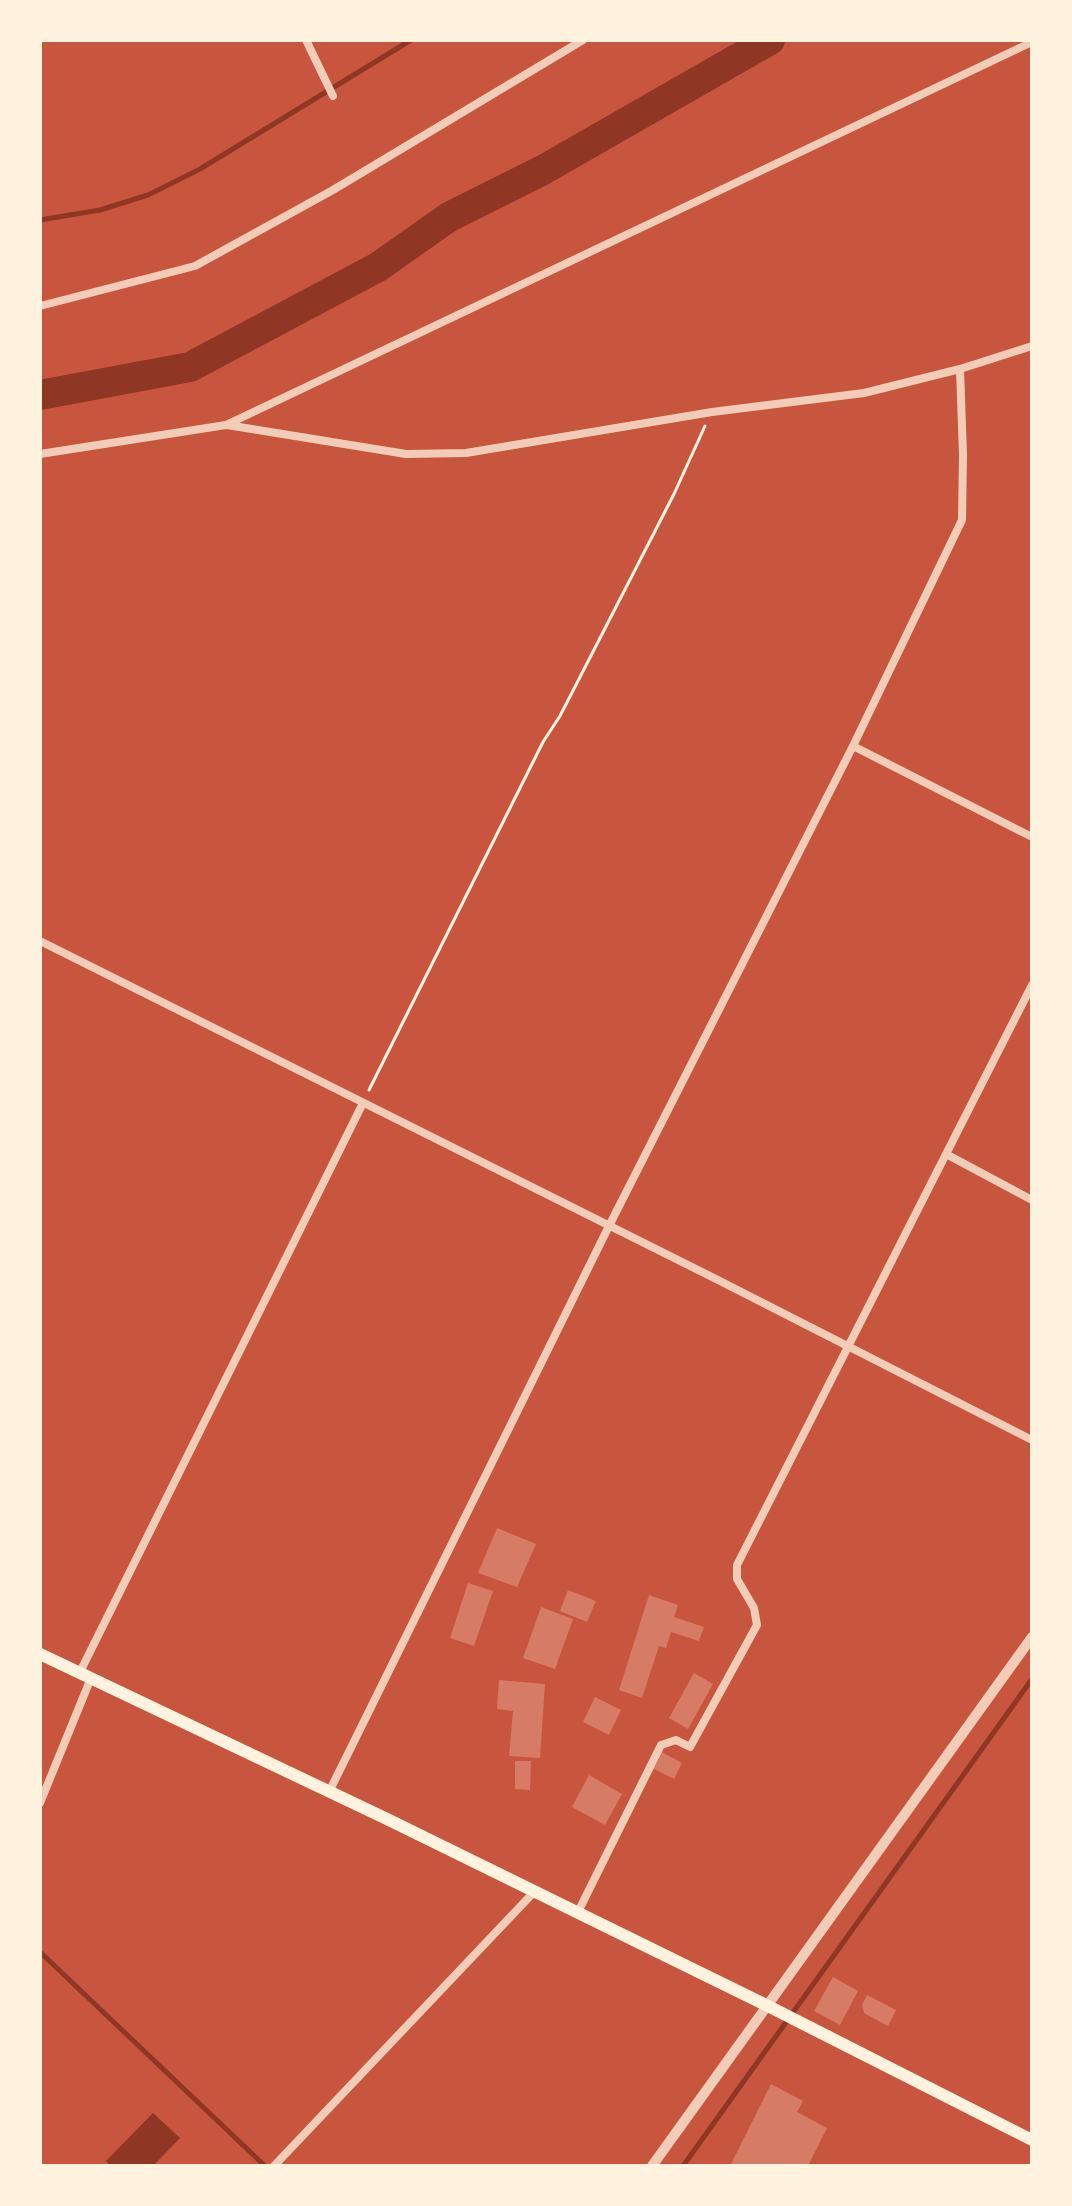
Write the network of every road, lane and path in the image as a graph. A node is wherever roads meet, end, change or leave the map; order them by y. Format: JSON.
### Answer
{"nodes":[{"id":1,"x":306,"y":40,"type":"edge"},
{"id":2,"x":583,"y":40,"type":"edge"},
{"id":3,"x":1032,"y":42,"type":"edge"},
{"id":4,"x":333,"y":96,"type":"dead end"},
{"id":5,"x":40,"y":306,"type":"edge"},
{"id":6,"x":1032,"y":346,"type":"edge"},
{"id":7,"x":960,"y":369,"type":"junction"},
{"id":8,"x":712,"y":412,"type":"junction"},
{"id":9,"x":226,"y":425,"type":"junction"},
{"id":10,"x":40,"y":454,"type":"edge"},
{"id":11,"x":853,"y":746,"type":"junction"},
{"id":12,"x":1032,"y":837,"type":"edge"},
{"id":13,"x":40,"y":941,"type":"edge"},
{"id":14,"x":1032,"y":985,"type":"edge"},
{"id":15,"x":363,"y":1103,"type":"junction"},
{"id":16,"x":946,"y":1154,"type":"junction"},
{"id":17,"x":1032,"y":1200,"type":"edge"},
{"id":18,"x":609,"y":1226,"type":"junction"},
{"id":19,"x":848,"y":1348,"type":"junction"},
{"id":20,"x":1032,"y":1440,"type":"edge"},
{"id":21,"x":1032,"y":1637,"type":"edge"},
{"id":22,"x":40,"y":1654,"type":"edge"},
{"id":23,"x":85,"y":1675,"type":"junction"},
{"id":24,"x":329,"y":1792,"type":"junction"},
{"id":25,"x":40,"y":1803,"type":"edge"},
{"id":26,"x":534,"y":1892,"type":"junction"},
{"id":27,"x":577,"y":1914,"type":"junction"},
{"id":28,"x":766,"y":2005,"type":"junction"},
{"id":29,"x":1032,"y":2140,"type":"edge"},
{"id":30,"x":274,"y":2165,"type":"edge"},
{"id":31,"x":652,"y":2166,"type":"edge"}],
"edges":[{"from":1,"to":4,"type":"street"},
{"from":2,"to":5,"type":"street"},
{"from":3,"to":9,"type":"street"},
{"from":6,"to":7,"type":"street"},
{"from":7,"to":8,"type":"street"},
{"from":7,"to":11,"type":"street"},
{"from":8,"to":9,"type":"street"},
{"from":8,"to":15,"type":"path"},
{"from":9,"to":10,"type":"street"},
{"from":11,"to":12,"type":"street"},
{"from":11,"to":18,"type":"street"},
{"from":13,"to":15,"type":"street"},
{"from":14,"to":16,"type":"street"},
{"from":15,"to":18,"type":"street"},
{"from":15,"to":23,"type":"street"},
{"from":16,"to":17,"type":"street"},
{"from":16,"to":19,"type":"street"},
{"from":18,"to":19,"type":"street"},
{"from":18,"to":24,"type":"street"},
{"from":19,"to":20,"type":"street"},
{"from":19,"to":27,"type":"street"},
{"from":21,"to":28,"type":"street"},
{"from":22,"to":23,"type":"highway"},
{"from":23,"to":24,"type":"highway"},
{"from":23,"to":25,"type":"street"},
{"from":24,"to":26,"type":"highway"},
{"from":26,"to":27,"type":"highway"},
{"from":26,"to":30,"type":"street"},
{"from":27,"to":28,"type":"highway"},
{"from":28,"to":29,"type":"highway"},
{"from":28,"to":31,"type":"street"}]}
